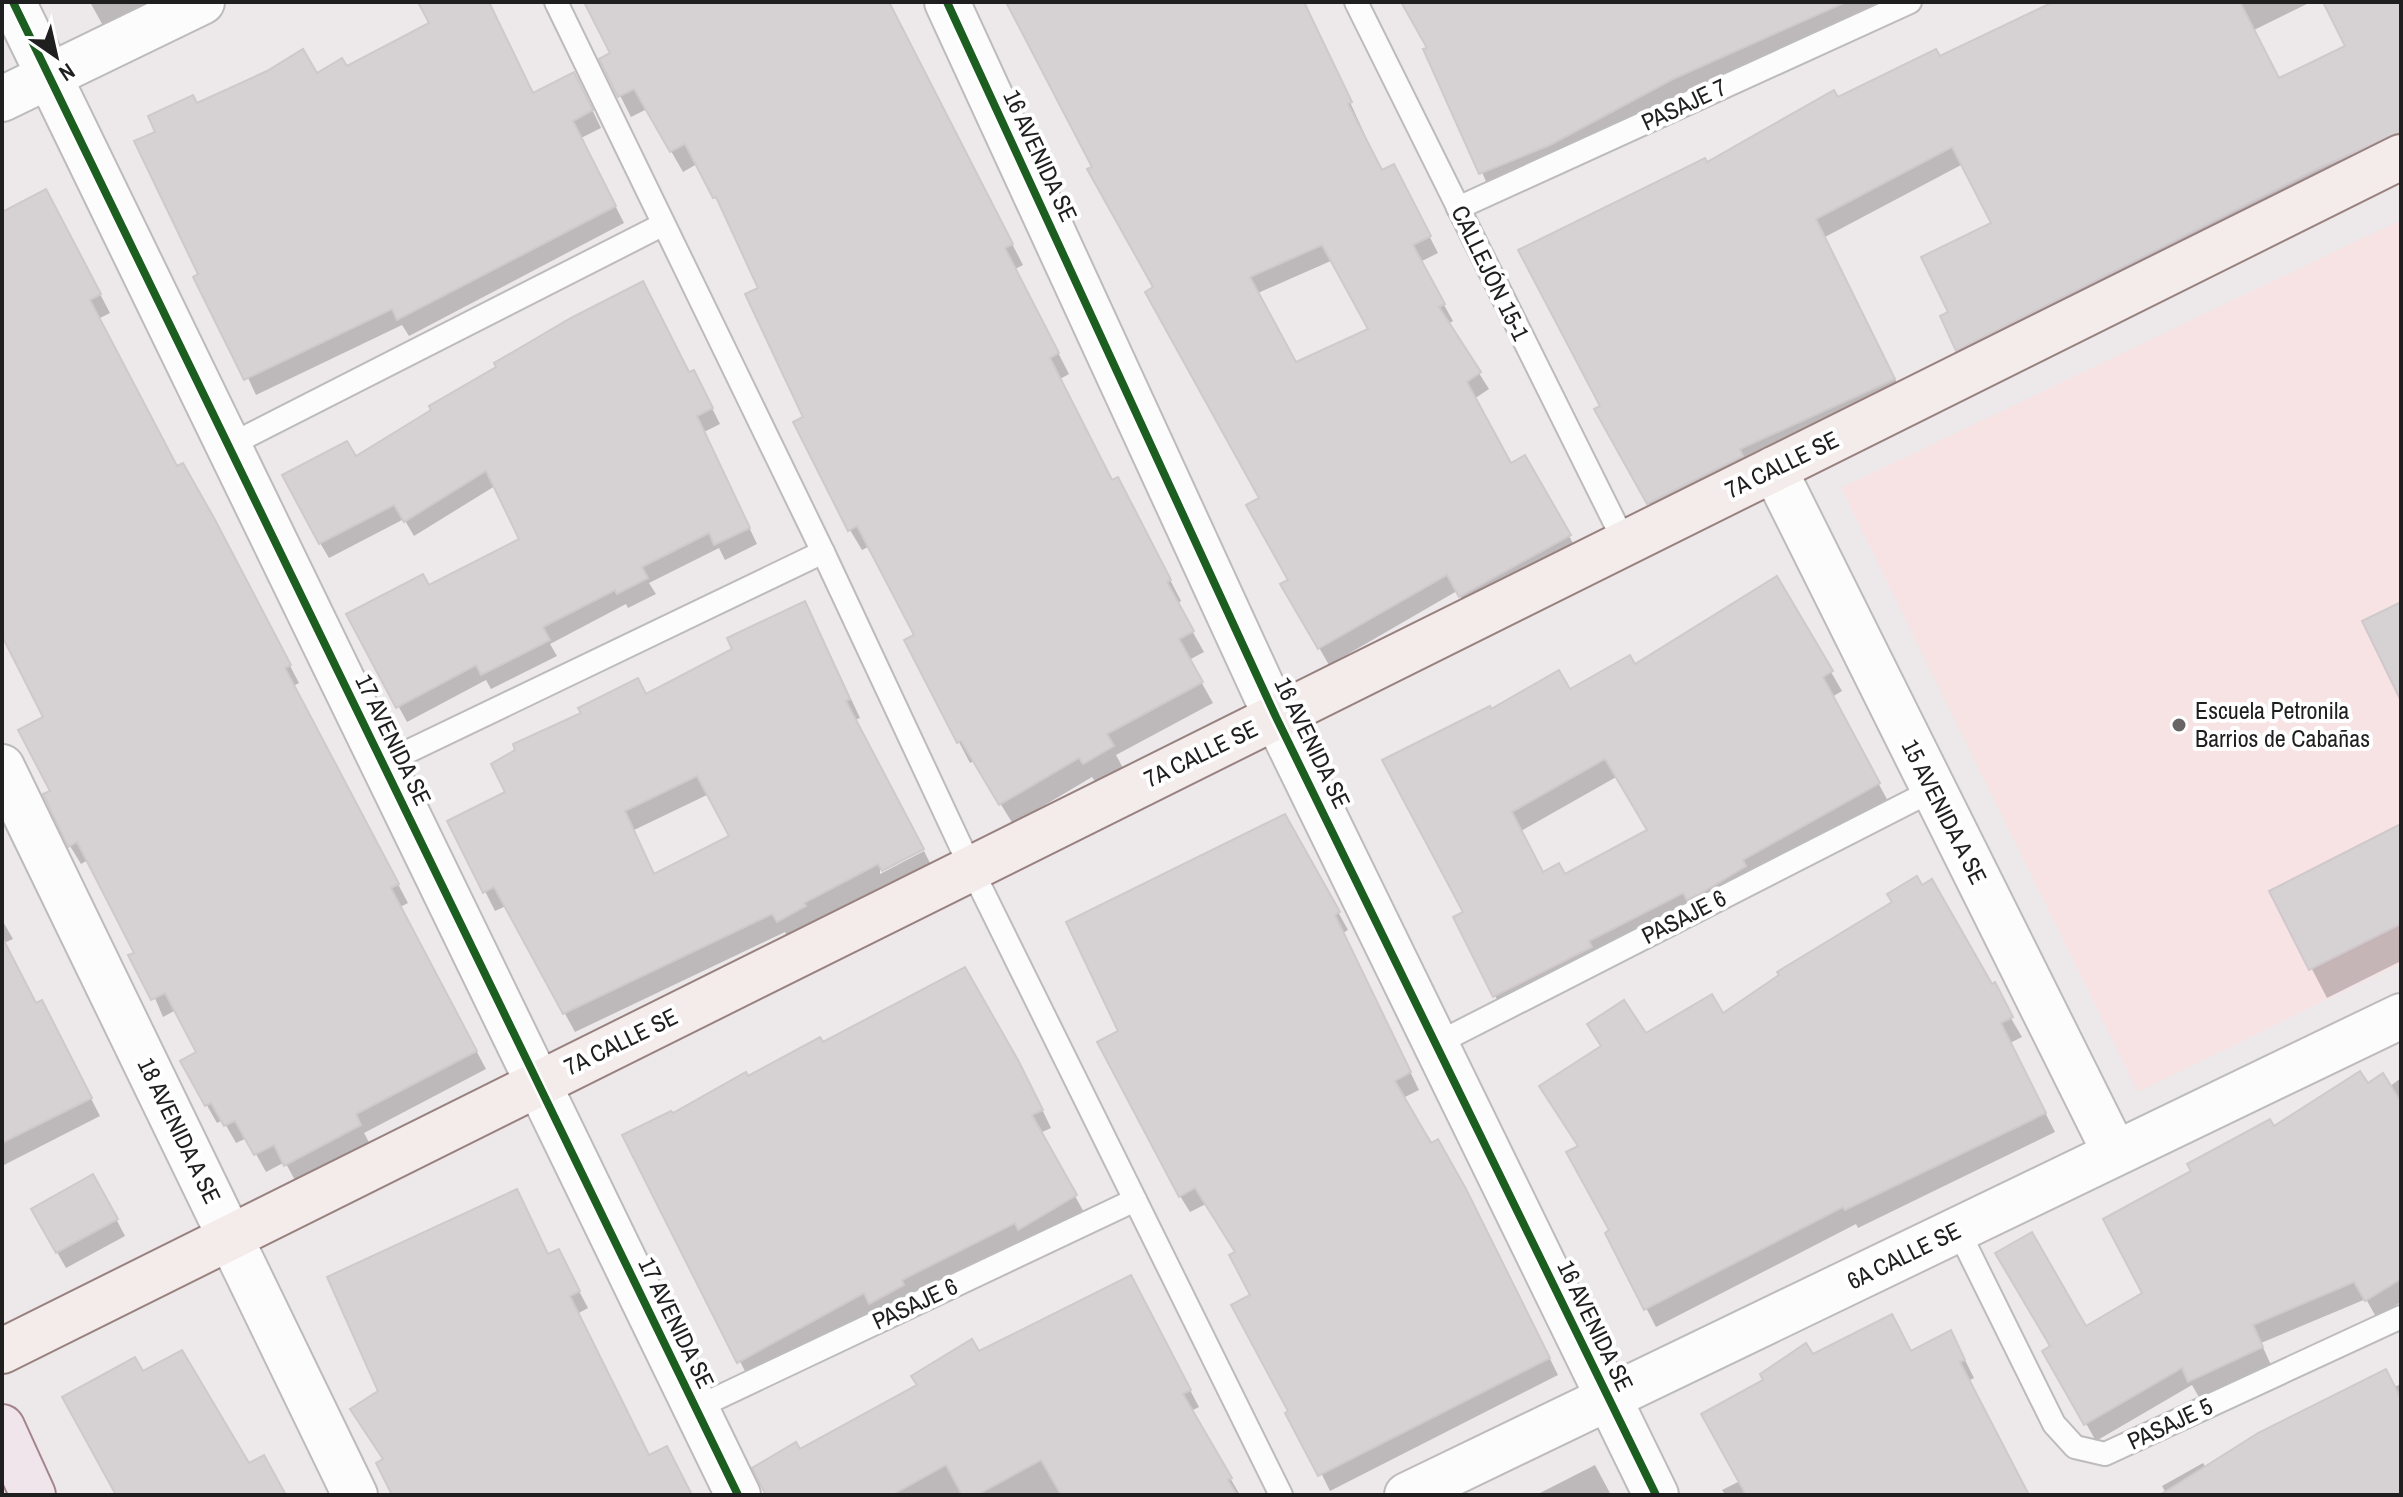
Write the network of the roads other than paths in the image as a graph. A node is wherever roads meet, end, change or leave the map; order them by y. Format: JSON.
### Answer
{"nodes":[{"id":1,"x":13,"y":2,"type":"edge"},
{"id":2,"x":202,"y":2,"type":"edge"},
{"id":3,"x":556,"y":2,"type":"edge"},
{"id":4,"x":947,"y":2,"type":"edge"},
{"id":5,"x":1356,"y":2,"type":"edge"},
{"id":6,"x":1910,"y":2,"type":"edge"},
{"id":7,"x":48,"y":76,"type":"junction"},
{"id":8,"x":2,"y":99,"type":"edge"},
{"id":9,"x":2401,"y":157,"type":"edge"},
{"id":10,"x":1458,"y":208,"type":"junction"},
{"id":11,"x":662,"y":225,"type":"junction"},
{"id":12,"x":228,"y":446,"type":"junction"},
{"id":13,"x":1774,"y":469,"type":"junction"},
{"id":14,"x":1625,"y":543,"type":"junction"},
{"id":15,"x":823,"y":552,"type":"junction"},
{"id":16,"x":1276,"y":717,"type":"junction"},
{"id":17,"x":382,"y":764,"type":"junction"},
{"id":18,"x":2,"y":767,"type":"edge"},
{"id":19,"x":1933,"y":790,"type":"junction"},
{"id":20,"x":971,"y":868,"type":"junction"},
{"id":21,"x":2401,"y":1016,"type":"edge"},
{"id":22,"x":1436,"y":1044,"type":"junction"},
{"id":23,"x":538,"y":1084,"type":"junction"},
{"id":24,"x":2115,"y":1153,"type":"junction"},
{"id":25,"x":1135,"y":1200,"type":"junction"},
{"id":26,"x":1958,"y":1230,"type":"junction"},
{"id":27,"x":231,"y":1237,"type":"junction"},
{"id":28,"x":2401,"y":1317,"type":"edge"},
{"id":29,"x":2,"y":1351,"type":"edge"},
{"id":30,"x":1608,"y":1398,"type":"junction"},
{"id":31,"x":696,"y":1408,"type":"junction"},
{"id":32,"x":2,"y":1427,"type":"edge"},
{"id":33,"x":33,"y":1495,"type":"edge"},
{"id":34,"x":355,"y":1495,"type":"edge"},
{"id":35,"x":738,"y":1495,"type":"edge"},
{"id":36,"x":1281,"y":1495,"type":"edge"},
{"id":37,"x":1407,"y":1495,"type":"edge"},
{"id":38,"x":1656,"y":1495,"type":"edge"}],
"edges":[{"from":1,"to":7,"type":"street","name":"17 AVENIDA SE"},
{"from":2,"to":7,"type":"street"},
{"from":3,"to":11,"type":"lane"},
{"from":4,"to":16,"type":"street","name":"16 AVENIDA SE"},
{"from":5,"to":10,"type":"lane","name":"CALLEJÓN 15-1"},
{"from":6,"to":10,"type":"lane","name":"PASAJE 7"},
{"from":7,"to":8,"type":"street"},
{"from":7,"to":12,"type":"street","name":"17 AVENIDA SE"},
{"from":9,"to":13,"type":"main road","name":"7A CALLE SE"},
{"from":10,"to":14,"type":"lane","name":"CALLEJÓN 15-1"},
{"from":11,"to":12,"type":"lane"},
{"from":11,"to":15,"type":"lane"},
{"from":12,"to":17,"type":"street","name":"17 AVENIDA SE"},
{"from":13,"to":14,"type":"main road","name":"7A CALLE SE"},
{"from":13,"to":19,"type":"street","name":"15 AVENIDA A SE"},
{"from":14,"to":16,"type":"main road","name":"7A CALLE SE"},
{"from":15,"to":17,"type":"lane"},
{"from":15,"to":20,"type":"lane"},
{"from":16,"to":20,"type":"main road","name":"7A CALLE SE"},
{"from":16,"to":22,"type":"street","name":"16 AVENIDA SE"},
{"from":17,"to":23,"type":"street","name":"17 AVENIDA SE"},
{"from":18,"to":27,"type":"street","name":"18 AVENIDA A SE"},
{"from":19,"to":22,"type":"lane","name":"PASAJE 6"},
{"from":19,"to":24,"type":"street","name":"15 AVENIDA A SE"},
{"from":20,"to":23,"type":"main road","name":"7A CALLE SE"},
{"from":20,"to":25,"type":"lane"},
{"from":21,"to":24,"type":"street","name":"6A CALLE SE"},
{"from":22,"to":30,"type":"street","name":"16 AVENIDA SE"},
{"from":23,"to":27,"type":"main road","name":"7A CALLE SE"},
{"from":23,"to":31,"type":"street","name":"17 AVENIDA SE"},
{"from":24,"to":26,"type":"street","name":"6A CALLE SE"},
{"from":25,"to":31,"type":"lane","name":"PASAJE 6"},
{"from":25,"to":36,"type":"lane"},
{"from":26,"to":28,"type":"lane","name":"PASAJE 5"},
{"from":26,"to":30,"type":"street","name":"6A CALLE SE"},
{"from":27,"to":29,"type":"main road","name":"7A CALLE SE"},
{"from":27,"to":34,"type":"street","name":"18 AVENIDA A SE"},
{"from":30,"to":37,"type":"street","name":"6A CALLE SE"},
{"from":30,"to":38,"type":"street","name":"16 AVENIDA SE"},
{"from":31,"to":35,"type":"street","name":"17 AVENIDA SE"},
{"from":32,"to":33,"type":"main road"}]}
